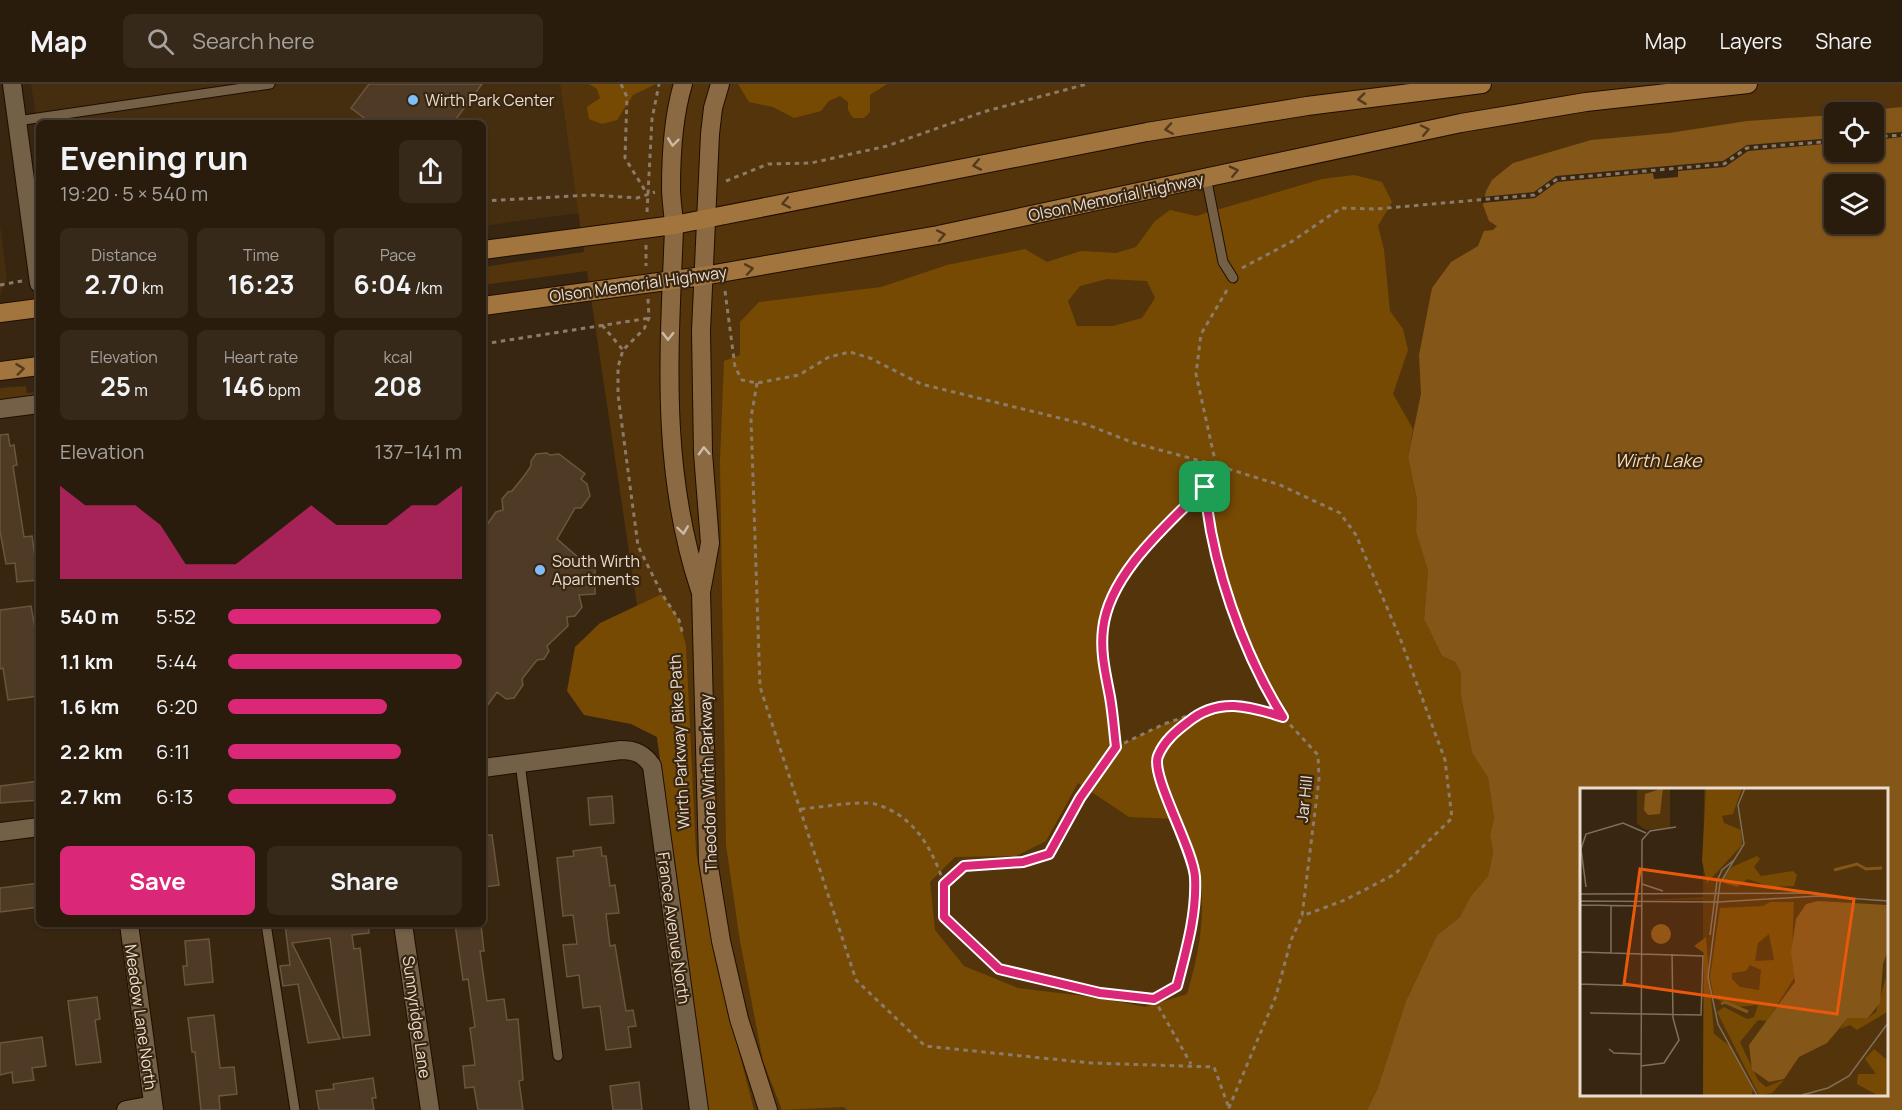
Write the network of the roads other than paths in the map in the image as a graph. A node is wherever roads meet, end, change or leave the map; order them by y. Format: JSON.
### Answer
{"nodes":[{"id":1,"x":12,"y":84,"type":"edge"},
{"id":2,"x":270,"y":84,"type":"edge"},
{"id":3,"x":683,"y":84,"type":"edge"},
{"id":4,"x":720,"y":84,"type":"edge"},
{"id":5,"x":1482,"y":84,"type":"edge"},
{"id":6,"x":1748,"y":84,"type":"edge"},
{"id":7,"x":17,"y":121,"type":"junction"},
{"id":8,"x":1206,"y":177,"type":"junction"},
{"id":9,"x":34,"y":209,"type":"edge"},
{"id":10,"x":704,"y":219,"type":"junction"},
{"id":11,"x":674,"y":225,"type":"junction"},
{"id":12,"x":36,"y":239,"type":"edge"},
{"id":13,"x":486,"y":250,"type":"edge"},
{"id":14,"x":703,"y":276,"type":"junction"},
{"id":15,"x":1233,"y":278,"type":"road end"},
{"id":16,"x":671,"y":280,"type":"junction"},
{"id":17,"x":486,"y":306,"type":"edge"},
{"id":18,"x":36,"y":308,"type":"edge"},
{"id":19,"x":0,"y":313,"type":"edge"},
{"id":20,"x":36,"y":366,"type":"edge"},
{"id":21,"x":0,"y":371,"type":"edge"},
{"id":22,"x":36,"y":404,"type":"edge"},
{"id":23,"x":0,"y":409,"type":"edge"},
{"id":24,"x":701,"y":592,"type":"junction"},
{"id":25,"x":520,"y":763,"type":"junction"},
{"id":26,"x":486,"y":768,"type":"edge"},
{"id":27,"x":36,"y":827,"type":"edge"},
{"id":28,"x":0,"y":832,"type":"edge"},
{"id":29,"x":129,"y":927,"type":"edge"},
{"id":30,"x":266,"y":927,"type":"edge"},
{"id":31,"x":403,"y":927,"type":"edge"},
{"id":32,"x":558,"y":1056,"type":"dead end"},
{"id":33,"x":154,"y":1107,"type":"edge"},
{"id":34,"x":126,"y":1110,"type":"edge"},
{"id":35,"x":295,"y":1110,"type":"edge"},
{"id":36,"x":430,"y":1110,"type":"edge"},
{"id":37,"x":699,"y":1110,"type":"edge"},
{"id":38,"x":768,"y":1110,"type":"edge"}],
"edges":[{"from":1,"to":7,"type":"street"},
{"from":2,"to":7,"type":"lane"},
{"from":3,"to":11,"type":"street","name":"Theodore Wirth Parkway","one_way":true},
{"from":4,"to":10,"type":"street","name":"Theodore Wirth Parkway"},
{"from":5,"to":10,"type":"main road","one_way":true},
{"from":8,"to":6,"type":"main road","name":"Olson Memorial Highway","one_way":true},
{"from":7,"to":9,"type":"street"},
{"from":14,"to":8,"type":"main road","name":"Olson Memorial Highway","one_way":true},
{"from":8,"to":15,"type":"lane"},
{"from":9,"to":12,"type":"street"},
{"from":10,"to":11,"type":"main road"},
{"from":10,"to":14,"type":"street","name":"Theodore Wirth Parkway"},
{"from":11,"to":13,"type":"main road"},
{"from":11,"to":16,"type":"street","name":"Theodore Wirth Parkway"},
{"from":14,"to":16,"type":"main road","name":"Olson Memorial Highway"},
{"from":24,"to":14,"type":"street","name":"Theodore Wirth Parkway","one_way":true},
{"from":16,"to":17,"type":"main road","name":"Olson Memorial Highway"},
{"from":16,"to":24,"type":"street","name":"Theodore Wirth Parkway","one_way":true},
{"from":18,"to":19,"type":"main road"},
{"from":21,"to":20,"type":"main road","one_way":true},
{"from":22,"to":23,"type":"street"},
{"from":24,"to":38,"type":"street","name":"Theodore Wirth Parkway"},
{"from":25,"to":26,"type":"street"},
{"from":25,"to":32,"type":"lane"},
{"from":25,"to":37,"type":"street","name":"France Avenue North"},
{"from":27,"to":28,"type":"street"},
{"from":29,"to":33,"type":"street","name":"Meadow Lane North"},
{"from":30,"to":35,"type":"lane"},
{"from":31,"to":36,"type":"street","name":"Sunnyridge Lane"},
{"from":33,"to":34,"type":"street"}]}
